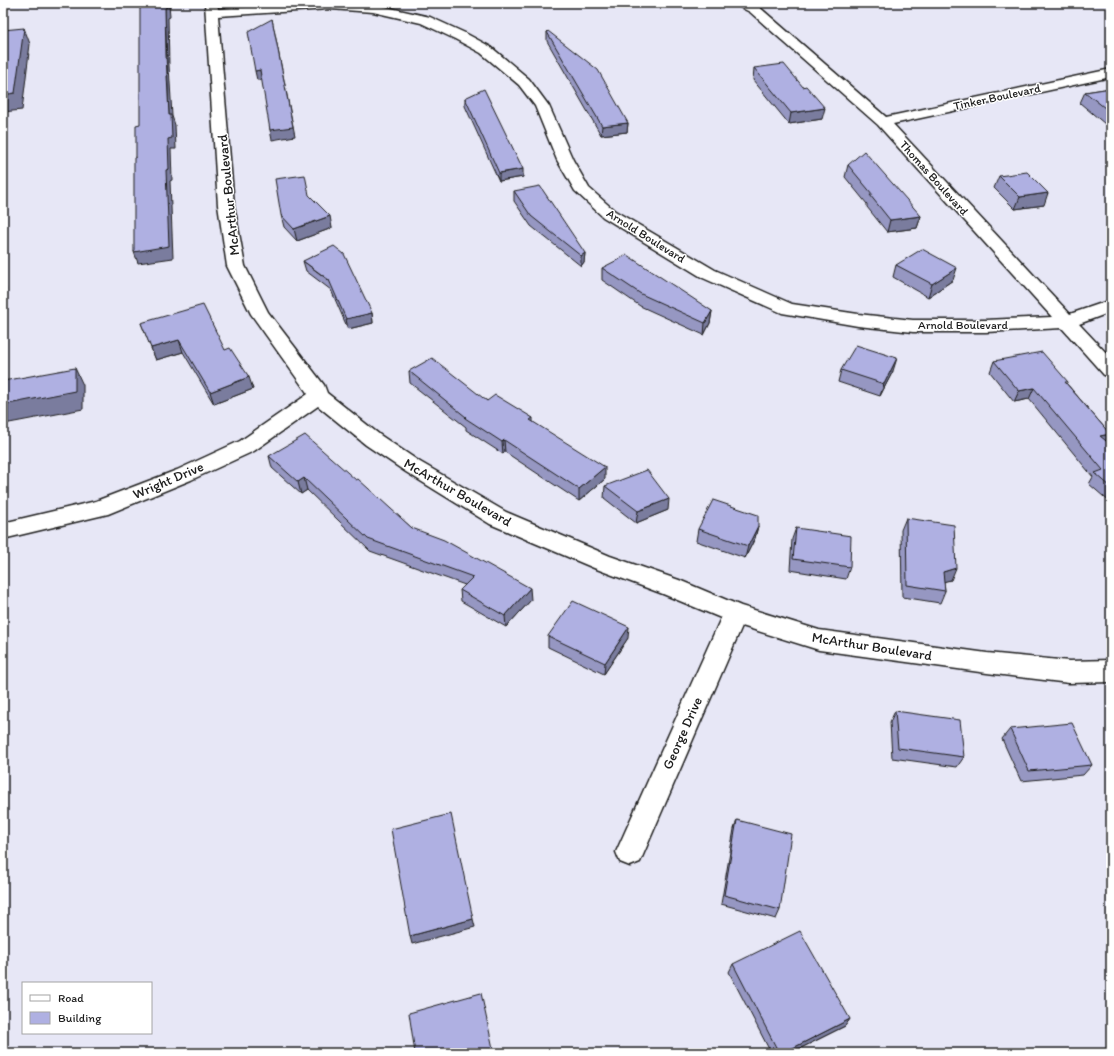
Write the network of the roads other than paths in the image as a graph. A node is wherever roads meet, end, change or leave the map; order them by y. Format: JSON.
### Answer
{"nodes":[{"id":1,"x":754,"y":6,"type":"edge"},
{"id":2,"x":211,"y":8,"type":"edge"},
{"id":3,"x":1111,"y":73,"type":"edge"},
{"id":4,"x":883,"y":122,"type":"junction"},
{"id":5,"x":1111,"y":306,"type":"edge"},
{"id":6,"x":1066,"y":322,"type":"junction"},
{"id":7,"x":1111,"y":370,"type":"edge"},
{"id":8,"x":318,"y":396,"type":"junction"},
{"id":9,"x":3,"y":531,"type":"edge"},
{"id":10,"x":735,"y":614,"type":"junction"},
{"id":11,"x":1111,"y":671,"type":"edge"},
{"id":12,"x":630,"y":852,"type":"dead end"}],
"edges":[{"from":1,"to":4,"type":"street","name":"Thomas Boulevard"},
{"from":2,"to":6,"type":"street","name":"Arnold Boulevard"},
{"from":2,"to":8,"type":"street","name":"McArthur Boulevard"},
{"from":3,"to":4,"type":"street","name":"Tinker Boulevard"},
{"from":4,"to":6,"type":"street","name":"Thomas Boulevard"},
{"from":5,"to":6,"type":"street","name":"Arnold Boulevard"},
{"from":6,"to":7,"type":"street","name":"Thomas Boulevard"},
{"from":8,"to":9,"type":"street","name":"Wright Drive"},
{"from":8,"to":10,"type":"street","name":"McArthur Boulevard"},
{"from":10,"to":11,"type":"street","name":"McArthur Boulevard"},
{"from":10,"to":12,"type":"street","name":"George Drive"}]}
